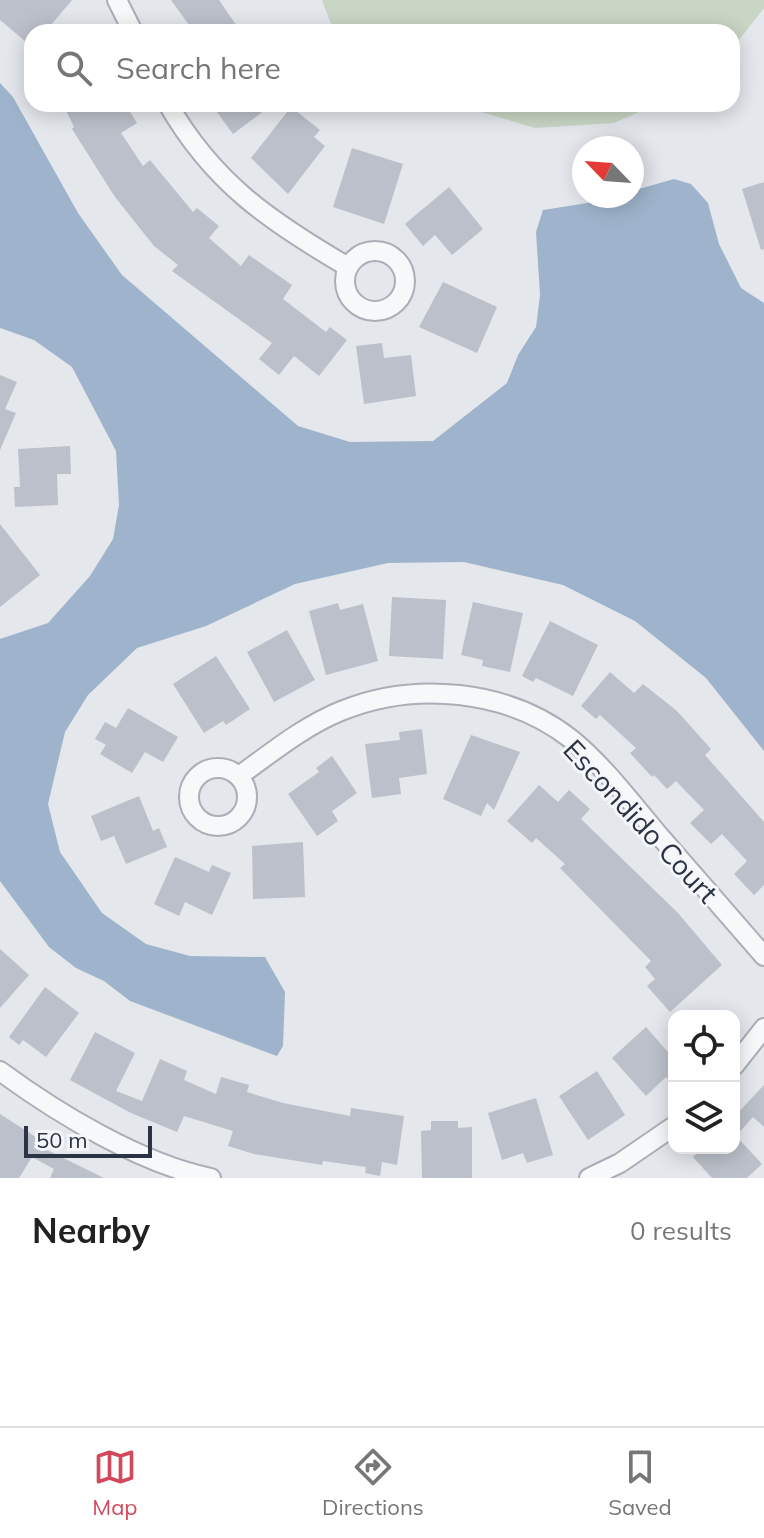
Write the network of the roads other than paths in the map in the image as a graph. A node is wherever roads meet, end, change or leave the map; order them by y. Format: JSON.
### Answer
{"nodes":[{"id":1,"x":117,"y":0,"type":"edge"},
{"id":2,"x":129,"y":24,"type":"edge"},
{"id":3,"x":173,"y":112,"type":"edge"},
{"id":4,"x":348,"y":267,"type":"dead end"},
{"id":5,"x":239,"y":776,"type":"dead end"},
{"id":6,"x":764,"y":956,"type":"edge"},
{"id":7,"x":764,"y":1028,"type":"edge"},
{"id":8,"x":740,"y":1058,"type":"edge"},
{"id":9,"x":0,"y":1071,"type":"edge"},
{"id":10,"x":668,"y":1130,"type":"edge"},
{"id":11,"x":211,"y":1178,"type":"edge"},
{"id":12,"x":589,"y":1178,"type":"edge"}],
"edges":[{"from":1,"to":2,"type":"street"},
{"from":3,"to":4,"type":"street"},
{"from":5,"to":6,"type":"street","name":"Escondido Court"},
{"from":7,"to":8,"type":"street"},
{"from":9,"to":11,"type":"street"},
{"from":10,"to":12,"type":"street"}]}
